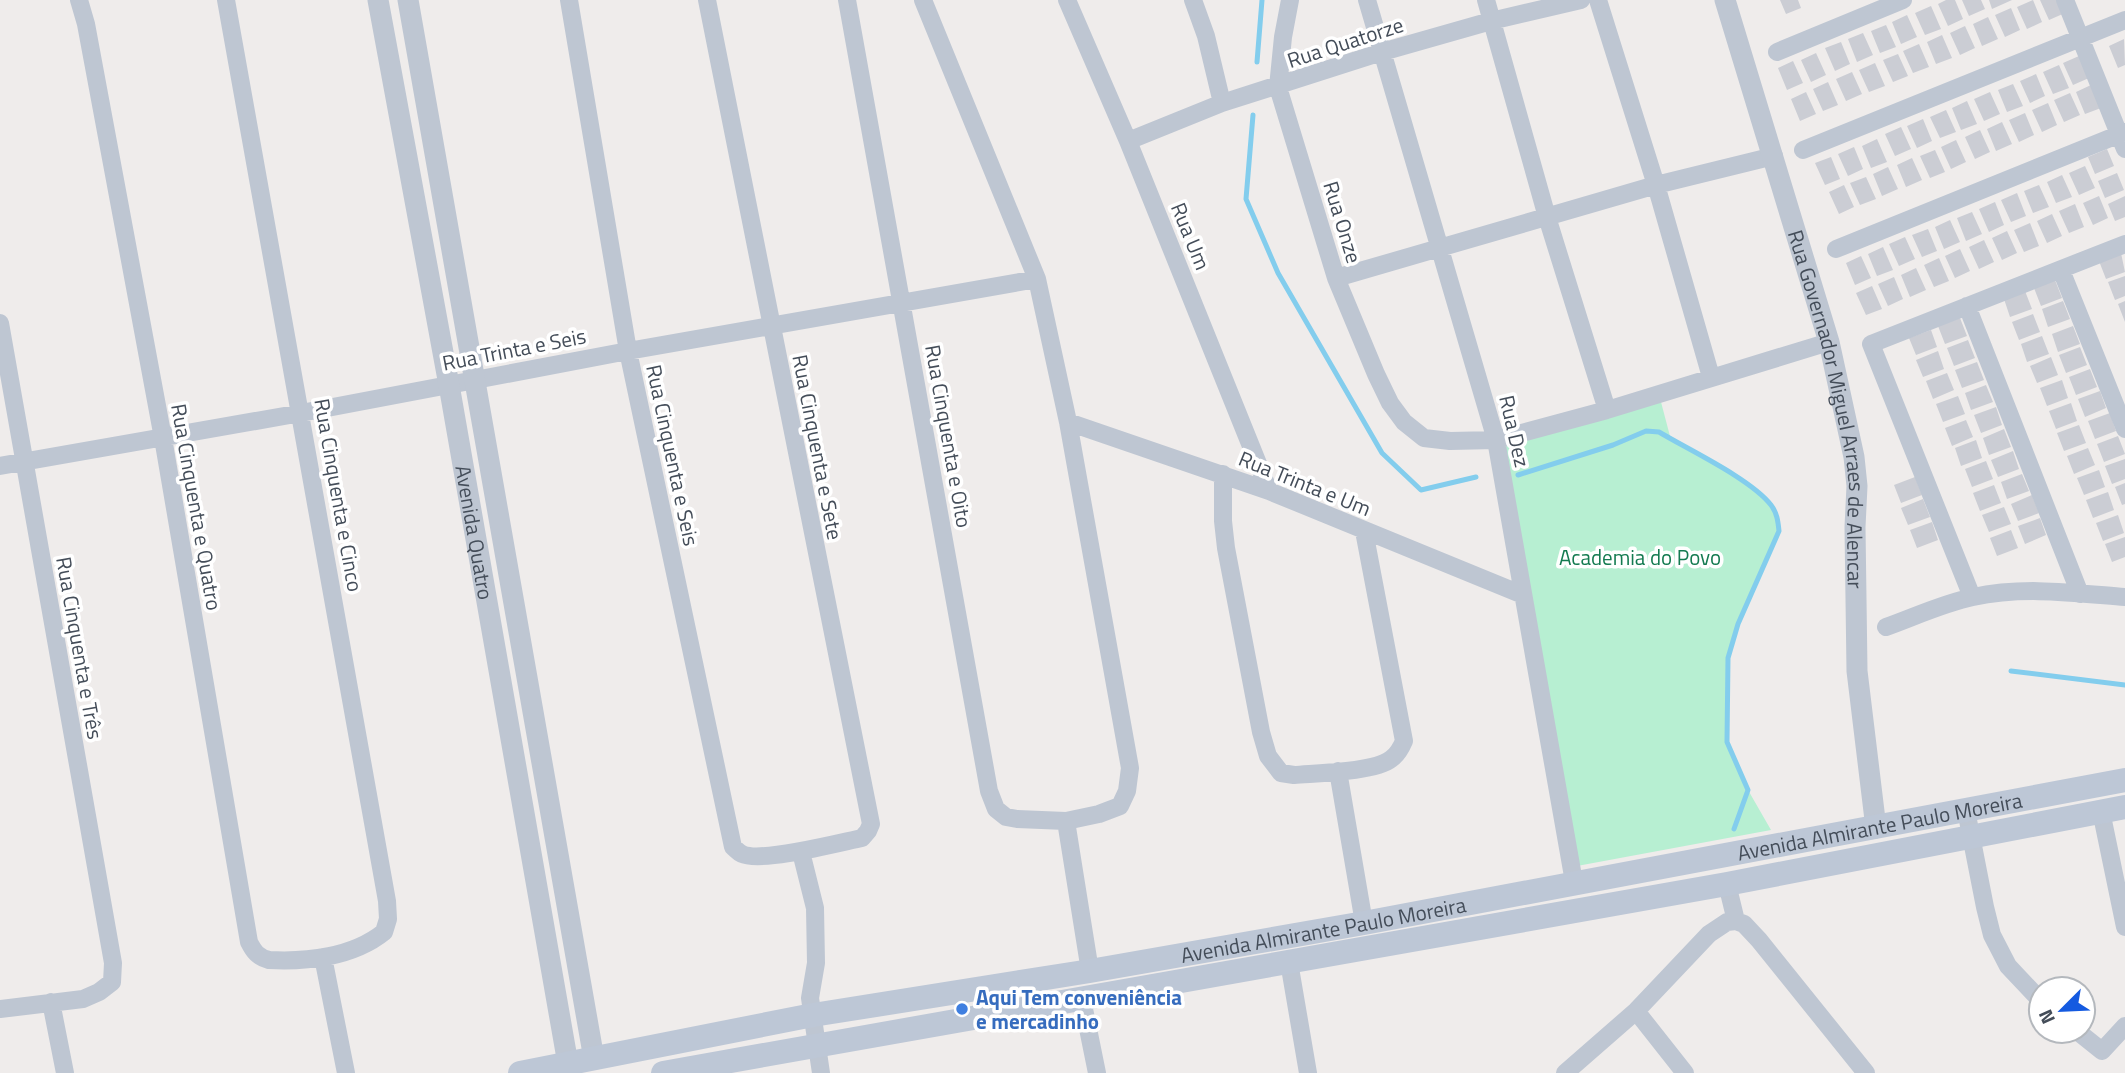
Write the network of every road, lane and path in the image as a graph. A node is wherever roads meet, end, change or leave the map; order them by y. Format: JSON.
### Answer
{"nodes":[{"id":1,"x":79,"y":0,"type":"edge"},
{"id":2,"x":226,"y":0,"type":"edge"},
{"id":3,"x":378,"y":0,"type":"edge"},
{"id":4,"x":408,"y":0,"type":"edge"},
{"id":5,"x":569,"y":0,"type":"edge"},
{"id":6,"x":707,"y":0,"type":"edge"},
{"id":7,"x":847,"y":0,"type":"edge"},
{"id":8,"x":923,"y":0,"type":"edge"},
{"id":9,"x":1067,"y":0,"type":"edge"},
{"id":10,"x":1193,"y":0,"type":"edge"},
{"id":11,"x":1290,"y":0,"type":"edge"},
{"id":12,"x":1367,"y":0,"type":"edge"},
{"id":13,"x":1486,"y":0,"type":"edge"},
{"id":14,"x":1581,"y":0,"type":"edge"},
{"id":15,"x":1598,"y":0,"type":"edge"},
{"id":16,"x":1725,"y":0,"type":"edge"},
{"id":17,"x":1903,"y":0,"type":"edge"},
{"id":18,"x":2065,"y":0,"type":"edge"},
{"id":19,"x":2125,"y":20,"type":"edge"},
{"id":20,"x":1491,"y":21,"type":"junction"},
{"id":21,"x":2080,"y":38,"type":"junction"},
{"id":22,"x":1382,"y":52,"type":"junction"},
{"id":23,"x":1777,"y":52,"type":"dead end"},
{"id":24,"x":1278,"y":87,"type":"junction"},
{"id":25,"x":1222,"y":103,"type":"junction"},
{"id":26,"x":2123,"y":139,"type":"edge"},
{"id":27,"x":1128,"y":141,"type":"junction"},
{"id":28,"x":1803,"y":149,"type":"dead end"},
{"id":29,"x":1774,"y":156,"type":"junction"},
{"id":30,"x":1656,"y":185,"type":"junction"},
{"id":31,"x":1547,"y":217,"type":"junction"},
{"id":32,"x":2125,"y":244,"type":"edge"},
{"id":33,"x":1836,"y":249,"type":"dead end"},
{"id":34,"x":1438,"y":250,"type":"junction"},
{"id":35,"x":2060,"y":270,"type":"junction"},
{"id":36,"x":1336,"y":278,"type":"junction"},
{"id":37,"x":1037,"y":279,"type":"junction"},
{"id":38,"x":902,"y":302,"type":"junction"},
{"id":39,"x":1967,"y":306,"type":"junction"},
{"id":40,"x":0,"y":323,"type":"edge"},
{"id":41,"x":770,"y":326,"type":"junction"},
{"id":42,"x":1829,"y":342,"type":"junction"},
{"id":43,"x":628,"y":351,"type":"junction"},
{"id":44,"x":1711,"y":377,"type":"junction"},
{"id":45,"x":476,"y":380,"type":"junction"},
{"id":46,"x":449,"y":385,"type":"junction"},
{"id":47,"x":1607,"y":410,"type":"junction"},
{"id":48,"x":301,"y":413,"type":"junction"},
{"id":49,"x":1068,"y":422,"type":"junction"},
{"id":50,"x":2125,"y":429,"type":"edge"},
{"id":51,"x":163,"y":438,"type":"junction"},
{"id":52,"x":1496,"y":440,"type":"junction"},
{"id":53,"x":24,"y":462,"type":"junction"},
{"id":54,"x":0,"y":466,"type":"edge"},
{"id":55,"x":1223,"y":474,"type":"junction"},
{"id":56,"x":1269,"y":491,"type":"junction"},
{"id":57,"x":1364,"y":531,"type":"junction"},
{"id":58,"x":2080,"y":594,"type":"junction"},
{"id":59,"x":1523,"y":595,"type":"junction"},
{"id":60,"x":1972,"y":597,"type":"junction"},
{"id":61,"x":2125,"y":597,"type":"edge"},
{"id":62,"x":1886,"y":627,"type":"dead end"},
{"id":63,"x":1338,"y":771,"type":"junction"},
{"id":64,"x":2125,"y":780,"type":"edge"},
{"id":65,"x":2113,"y":809,"type":"edge"},
{"id":66,"x":1966,"y":810,"type":"junction"},
{"id":67,"x":1066,"y":821,"type":"junction"},
{"id":68,"x":1876,"y":828,"type":"junction"},
{"id":69,"x":1970,"y":837,"type":"junction"},
{"id":70,"x":801,"y":852,"type":"junction"},
{"id":71,"x":1574,"y":882,"type":"junction"},
{"id":72,"x":1727,"y":884,"type":"junction"},
{"id":73,"x":1736,"y":920,"type":"junction"},
{"id":74,"x":1364,"y":923,"type":"junction"},
{"id":75,"x":2125,"y":927,"type":"edge"},
{"id":76,"x":323,"y":957,"type":"junction"},
{"id":77,"x":1289,"y":962,"type":"junction"},
{"id":78,"x":1090,"y":971,"type":"junction"},
{"id":79,"x":2027,"y":986,"type":"edge"},
{"id":80,"x":1082,"y":999,"type":"junction"},
{"id":81,"x":51,"y":1002,"type":"junction"},
{"id":82,"x":0,"y":1009,"type":"edge"},
{"id":83,"x":1636,"y":1011,"type":"junction"},
{"id":84,"x":813,"y":1015,"type":"junction"},
{"id":85,"x":2125,"y":1026,"type":"edge"},
{"id":86,"x":817,"y":1045,"type":"junction"},
{"id":87,"x":2094,"y":1045,"type":"edge"},
{"id":88,"x":594,"y":1059,"type":"junction"},
{"id":89,"x":568,"y":1064,"type":"junction"},
{"id":90,"x":65,"y":1073,"type":"edge"},
{"id":91,"x":346,"y":1073,"type":"edge"},
{"id":92,"x":520,"y":1073,"type":"edge"},
{"id":93,"x":663,"y":1073,"type":"edge"},
{"id":94,"x":821,"y":1073,"type":"edge"},
{"id":95,"x":1097,"y":1073,"type":"edge"},
{"id":96,"x":1308,"y":1073,"type":"edge"},
{"id":97,"x":1565,"y":1073,"type":"edge"},
{"id":98,"x":1685,"y":1073,"type":"edge"},
{"id":99,"x":1866,"y":1073,"type":"edge"}],
"edges":[{"from":1,"to":51,"type":"street","name":"Rua Cinquenta e Quatro"},
{"from":2,"to":48,"type":"street","name":"Rua Cinquenta e Cinco"},
{"from":3,"to":46,"type":"street","name":"Avenida Quatro"},
{"from":4,"to":45,"type":"street","name":"Avenida Quatro"},
{"from":5,"to":43,"type":"street","name":"Rua Cinquenta e Seis"},
{"from":6,"to":41,"type":"street","name":"Rua Cinquenta e Sete"},
{"from":7,"to":38,"type":"street","name":"Rua Cinquenta e Oito"},
{"from":8,"to":37,"type":"street"},
{"from":9,"to":27,"type":"street","name":"Rua Um"},
{"from":10,"to":25,"type":"street"},
{"from":11,"to":24,"type":"street","name":"Rua Onze"},
{"from":12,"to":22,"type":"street","name":"Rua Dez"},
{"from":13,"to":20,"type":"street"},
{"from":14,"to":20,"type":"street","name":"Rua Quatorze"},
{"from":15,"to":30,"type":"street"},
{"from":16,"to":29,"type":"street","name":"Rua Governador Miguel Arraes de Alencar"},
{"from":17,"to":23,"type":"street"},
{"from":18,"to":21,"type":"street"},
{"from":19,"to":21,"type":"street"},
{"from":20,"to":22,"type":"street","name":"Rua Quatorze"},
{"from":20,"to":31,"type":"street"},
{"from":21,"to":26,"type":"street"},
{"from":21,"to":28,"type":"street"},
{"from":22,"to":24,"type":"street","name":"Rua Quatorze"},
{"from":22,"to":34,"type":"street","name":"Rua Dez"},
{"from":24,"to":25,"type":"street","name":"Rua Quatorze"},
{"from":24,"to":36,"type":"street","name":"Rua Onze"},
{"from":25,"to":27,"type":"street","name":"Rua Quatorze"},
{"from":26,"to":33,"type":"street"},
{"from":27,"to":56,"type":"street","name":"Rua Um"},
{"from":29,"to":30,"type":"street"},
{"from":29,"to":42,"type":"street","name":"Rua Governador Miguel Arraes de Alencar"},
{"from":30,"to":31,"type":"street"},
{"from":30,"to":44,"type":"street"},
{"from":31,"to":34,"type":"street"},
{"from":31,"to":47,"type":"street"},
{"from":32,"to":35,"type":"street"},
{"from":34,"to":36,"type":"street"},
{"from":34,"to":52,"type":"street","name":"Rua Dez"},
{"from":35,"to":39,"type":"street"},
{"from":35,"to":50,"type":"street"},
{"from":36,"to":52,"type":"street","name":"Rua Onze"},
{"from":37,"to":38,"type":"street","name":"Rua Trinta e Seis"},
{"from":37,"to":49,"type":"street"},
{"from":38,"to":41,"type":"street","name":"Rua Trinta e Seis"},
{"from":38,"to":67,"type":"street","name":"Rua Cinquenta e Oito"},
{"from":39,"to":58,"type":"street"},
{"from":39,"to":60,"type":"street"},
{"from":40,"to":53,"type":"street","name":"Rua Cinquenta e Três"},
{"from":41,"to":43,"type":"street","name":"Rua Trinta e Seis"},
{"from":41,"to":70,"type":"street","name":"Rua Cinquenta e Sete"},
{"from":42,"to":44,"type":"street"},
{"from":42,"to":68,"type":"street","name":"Rua Governador Miguel Arraes de Alencar"},
{"from":43,"to":45,"type":"street","name":"Rua Trinta e Seis"},
{"from":43,"to":70,"type":"street","name":"Rua Cinquenta e Seis"},
{"from":44,"to":47,"type":"street"},
{"from":45,"to":46,"type":"street","name":"Rua Trinta e Seis"},
{"from":45,"to":88,"type":"street","name":"Avenida Quatro"},
{"from":46,"to":48,"type":"street","name":"Rua Trinta e Seis"},
{"from":46,"to":89,"type":"street","name":"Avenida Quatro"},
{"from":47,"to":52,"type":"street"},
{"from":48,"to":51,"type":"street","name":"Rua Trinta e Seis"},
{"from":48,"to":76,"type":"street","name":"Rua Cinquenta e Cinco"},
{"from":49,"to":55,"type":"street","name":"Rua Trinta e Um"},
{"from":49,"to":67,"type":"street"},
{"from":51,"to":53,"type":"street","name":"Rua Trinta e Seis"},
{"from":51,"to":76,"type":"street","name":"Rua Cinquenta e Quatro"},
{"from":52,"to":59,"type":"street","name":"Rua Dez"},
{"from":53,"to":54,"type":"street","name":"Rua Trinta e Seis"},
{"from":53,"to":81,"type":"street","name":"Rua Cinquenta e Três"},
{"from":55,"to":56,"type":"street","name":"Rua Trinta e Um"},
{"from":55,"to":63,"type":"street"},
{"from":56,"to":57,"type":"street","name":"Rua Trinta e Um"},
{"from":57,"to":59,"type":"street","name":"Rua Trinta e Um"},
{"from":57,"to":63,"type":"street"},
{"from":58,"to":60,"type":"street"},
{"from":58,"to":61,"type":"street"},
{"from":59,"to":71,"type":"street","name":"Rua Dez"},
{"from":60,"to":62,"type":"street"},
{"from":63,"to":74,"type":"street"},
{"from":64,"to":66,"type":"main road","name":"Avenida Almirante Paulo Moreira"},
{"from":65,"to":69,"type":"main road","name":"Avenida Almirante Paulo Moreira"},
{"from":65,"to":75,"type":"street"},
{"from":66,"to":68,"type":"main road","name":"Avenida Almirante Paulo Moreira"},
{"from":66,"to":69,"type":"street"},
{"from":67,"to":78,"type":"street"},
{"from":68,"to":71,"type":"main road","name":"Avenida Almirante Paulo Moreira"},
{"from":69,"to":72,"type":"main road","name":"Avenida Almirante Paulo Moreira"},
{"from":69,"to":79,"type":"street"},
{"from":70,"to":84,"type":"street"},
{"from":71,"to":74,"type":"main road","name":"Avenida Almirante Paulo Moreira"},
{"from":72,"to":73,"type":"street"},
{"from":72,"to":77,"type":"main road","name":"Avenida Almirante Paulo Moreira"},
{"from":73,"to":83,"type":"street"},
{"from":73,"to":99,"type":"street"},
{"from":74,"to":78,"type":"main road","name":"Avenida Almirante Paulo Moreira"},
{"from":76,"to":91,"type":"street"},
{"from":77,"to":80,"type":"main road","name":"Avenida Almirante Paulo Moreira"},
{"from":77,"to":96,"type":"street"},
{"from":78,"to":84,"type":"main road","name":"Avenida Almirante Paulo Moreira"},
{"from":80,"to":86,"type":"main road","name":"Avenida Almirante Paulo Moreira"},
{"from":80,"to":95,"type":"street"},
{"from":81,"to":82,"type":"street"},
{"from":81,"to":90,"type":"street"},
{"from":83,"to":97,"type":"street"},
{"from":83,"to":98,"type":"street"},
{"from":84,"to":86,"type":"street"},
{"from":84,"to":88,"type":"main road","name":"Avenida Almirante Paulo Moreira"},
{"from":85,"to":87,"type":"street"},
{"from":86,"to":93,"type":"main road","name":"Avenida Almirante Paulo Moreira"},
{"from":86,"to":94,"type":"street"},
{"from":88,"to":89,"type":"main road","name":"Avenida Almirante Paulo Moreira"},
{"from":89,"to":92,"type":"main road","name":"Avenida Almirante Paulo Moreira"}]}
